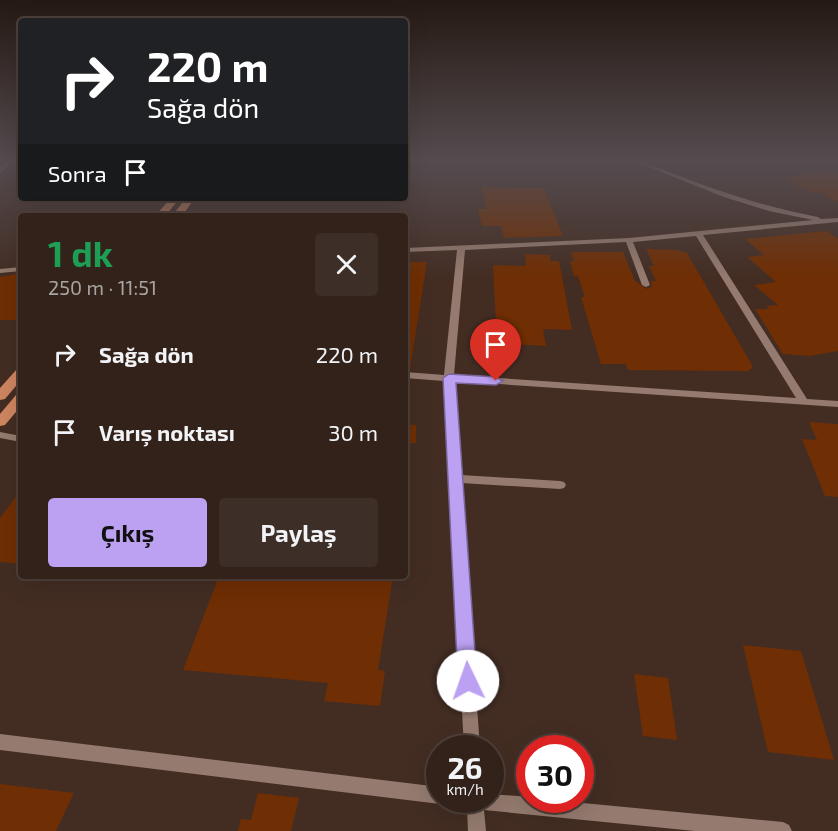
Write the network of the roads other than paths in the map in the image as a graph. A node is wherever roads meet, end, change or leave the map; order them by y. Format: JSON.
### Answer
{"nodes":[{"id":1,"x":175,"y":201,"type":"edge"},
{"id":2,"x":189,"y":201,"type":"edge"},
{"id":3,"x":745,"y":201,"type":"edge"},
{"id":4,"x":163,"y":213,"type":"edge"},
{"id":5,"x":179,"y":213,"type":"edge"},
{"id":6,"x":837,"y":221,"type":"edge"},
{"id":7,"x":699,"y":235,"type":"junction"},
{"id":8,"x":629,"y":240,"type":"junction"},
{"id":9,"x":461,"y":249,"type":"junction"},
{"id":10,"x":408,"y":250,"type":"edge"},
{"id":11,"x":18,"y":269,"type":"edge"},
{"id":12,"x":0,"y":271,"type":"edge"},
{"id":13,"x":646,"y":285,"type":"dead end"},
{"id":14,"x":18,"y":375,"type":"edge"},
{"id":15,"x":408,"y":375,"type":"edge"},
{"id":16,"x":449,"y":378,"type":"junction"},
{"id":17,"x":0,"y":396,"type":"edge"},
{"id":18,"x":18,"y":401,"type":"edge"},
{"id":19,"x":803,"y":401,"type":"junction"},
{"id":20,"x":838,"y":404,"type":"edge"},
{"id":21,"x":0,"y":422,"type":"edge"},
{"id":22,"x":0,"y":435,"type":"edge"},
{"id":23,"x":18,"y":438,"type":"edge"},
{"id":24,"x":455,"y":479,"type":"junction"},
{"id":25,"x":560,"y":485,"type":"dead end"},
{"id":26,"x":471,"y":735,"type":"edge"},
{"id":27,"x":0,"y":742,"type":"edge"},
{"id":28,"x":426,"y":794,"type":"edge"},
{"id":29,"x":504,"y":803,"type":"edge"},
{"id":30,"x":476,"y":813,"type":"edge"},
{"id":31,"x":477,"y":831,"type":"edge"},
{"id":32,"x":783,"y":831,"type":"edge"}],
"edges":[{"from":1,"to":4,"type":"main road"},
{"from":2,"to":5,"type":"main road"},
{"from":3,"to":6,"type":"street"},
{"from":6,"to":7,"type":"street"},
{"from":7,"to":8,"type":"street"},
{"from":7,"to":19,"type":"street"},
{"from":8,"to":9,"type":"street"},
{"from":8,"to":13,"type":"street"},
{"from":9,"to":10,"type":"street"},
{"from":9,"to":16,"type":"street"},
{"from":11,"to":12,"type":"street"},
{"from":14,"to":17,"type":"main road"},
{"from":15,"to":16,"type":"street"},
{"from":16,"to":19,"type":"street"},
{"from":16,"to":24,"type":"street"},
{"from":18,"to":21,"type":"main road"},
{"from":19,"to":20,"type":"street"},
{"from":22,"to":23,"type":"street"},
{"from":24,"to":25,"type":"street"},
{"from":24,"to":26,"type":"street"},
{"from":27,"to":28,"type":"street"},
{"from":29,"to":32,"type":"street"},
{"from":30,"to":31,"type":"street"}]}
